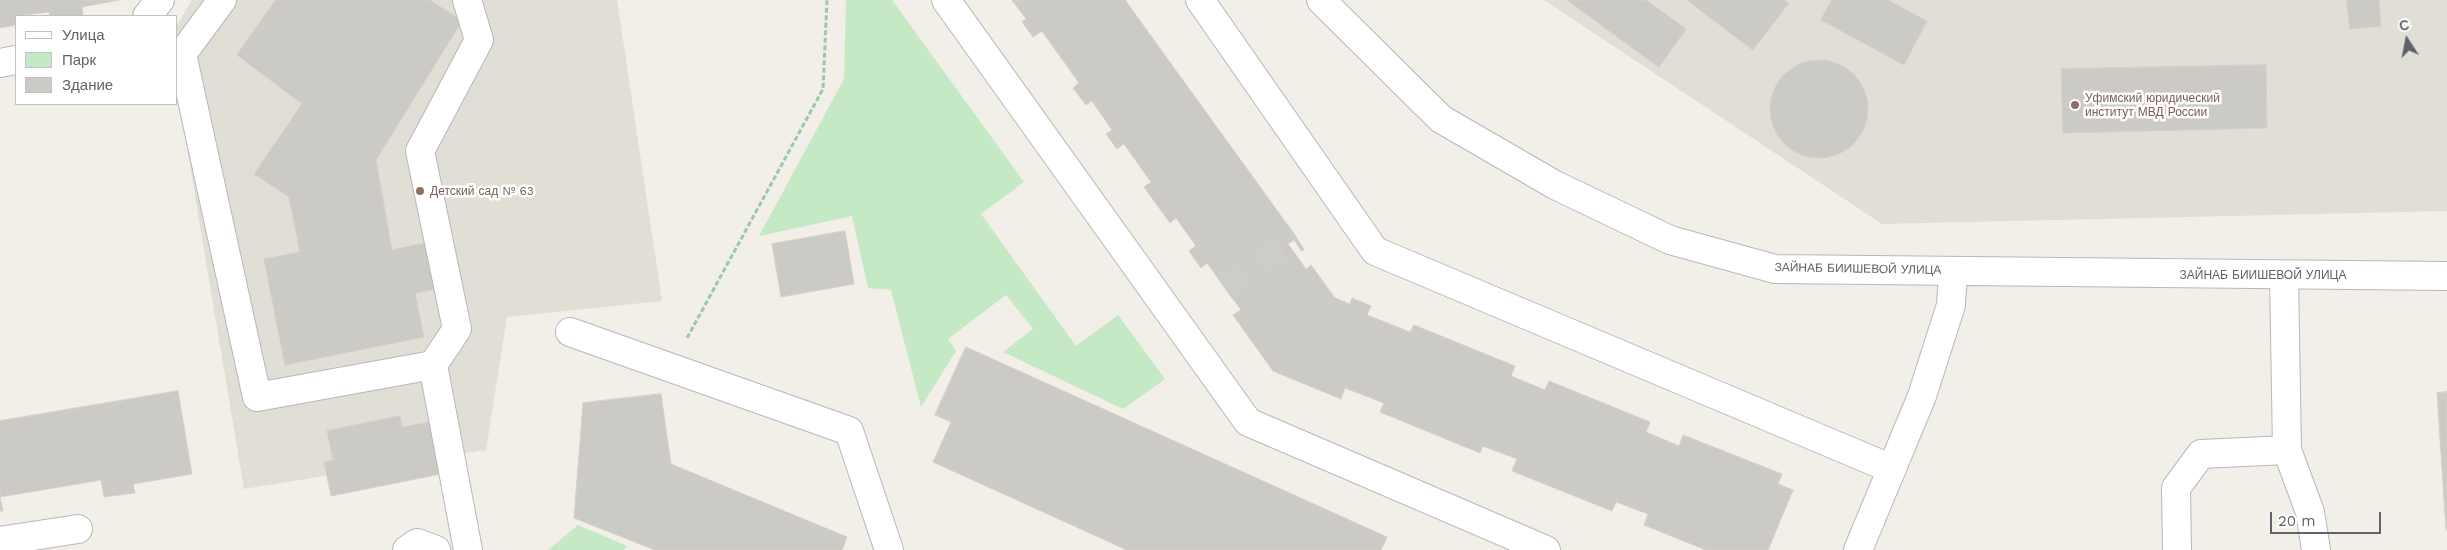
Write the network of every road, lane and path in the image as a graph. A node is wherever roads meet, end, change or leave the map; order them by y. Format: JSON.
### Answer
{"nodes":[{"id":1,"x":160,"y":0,"type":"edge"},
{"id":2,"x":222,"y":0,"type":"edge"},
{"id":3,"x":467,"y":0,"type":"edge"},
{"id":4,"x":827,"y":0,"type":"edge"},
{"id":5,"x":946,"y":0,"type":"edge"},
{"id":6,"x":1200,"y":0,"type":"edge"},
{"id":7,"x":1321,"y":0,"type":"edge"},
{"id":8,"x":148,"y":15,"type":"edge"},
{"id":9,"x":15,"y":60,"type":"edge"},
{"id":10,"x":0,"y":63,"type":"edge"},
{"id":11,"x":1954,"y":271,"type":"junction"},
{"id":12,"x":2284,"y":275,"type":"junction"},
{"id":13,"x":2447,"y":276,"type":"edge"},
{"id":14,"x":570,"y":332,"type":"dead end"},
{"id":15,"x":433,"y":365,"type":"junction"},
{"id":16,"x":671,"y":367,"type":"junction"},
{"id":17,"x":2288,"y":450,"type":"junction"},
{"id":18,"x":1892,"y":469,"type":"junction"},
{"id":19,"x":78,"y":529,"type":"dead end"},
{"id":20,"x":0,"y":541,"type":"edge"},
{"id":21,"x":408,"y":550,"type":"edge"},
{"id":22,"x":436,"y":550,"type":"edge"},
{"id":23,"x":468,"y":550,"type":"edge"},
{"id":24,"x":889,"y":550,"type":"edge"},
{"id":25,"x":1546,"y":550,"type":"edge"},
{"id":26,"x":1858,"y":550,"type":"edge"},
{"id":27,"x":2178,"y":550,"type":"edge"},
{"id":28,"x":2316,"y":550,"type":"edge"}],
"edges":[{"from":1,"to":8,"type":"street"},
{"from":2,"to":15,"type":"street"},
{"from":3,"to":15,"type":"street"},
{"from":4,"to":16,"type":"path"},
{"from":5,"to":25,"type":"street"},
{"from":6,"to":18,"type":"street"},
{"from":7,"to":11,"type":"street","name":"ЗАЙНАБ БИИШЕВОЙ УЛИЦА"},
{"from":9,"to":10,"type":"street"},
{"from":11,"to":12,"type":"street","name":"ЗАЙНАБ БИИШЕВОЙ УЛИЦА"},
{"from":11,"to":18,"type":"street"},
{"from":12,"to":13,"type":"street","name":"ЗАЙНАБ БИИШЕВОЙ УЛИЦА"},
{"from":12,"to":17,"type":"street"},
{"from":14,"to":16,"type":"street"},
{"from":15,"to":23,"type":"street"},
{"from":16,"to":24,"type":"street"},
{"from":17,"to":27,"type":"street"},
{"from":17,"to":28,"type":"street"},
{"from":18,"to":26,"type":"street"},
{"from":19,"to":20,"type":"street"},
{"from":21,"to":22,"type":"street"}]}
